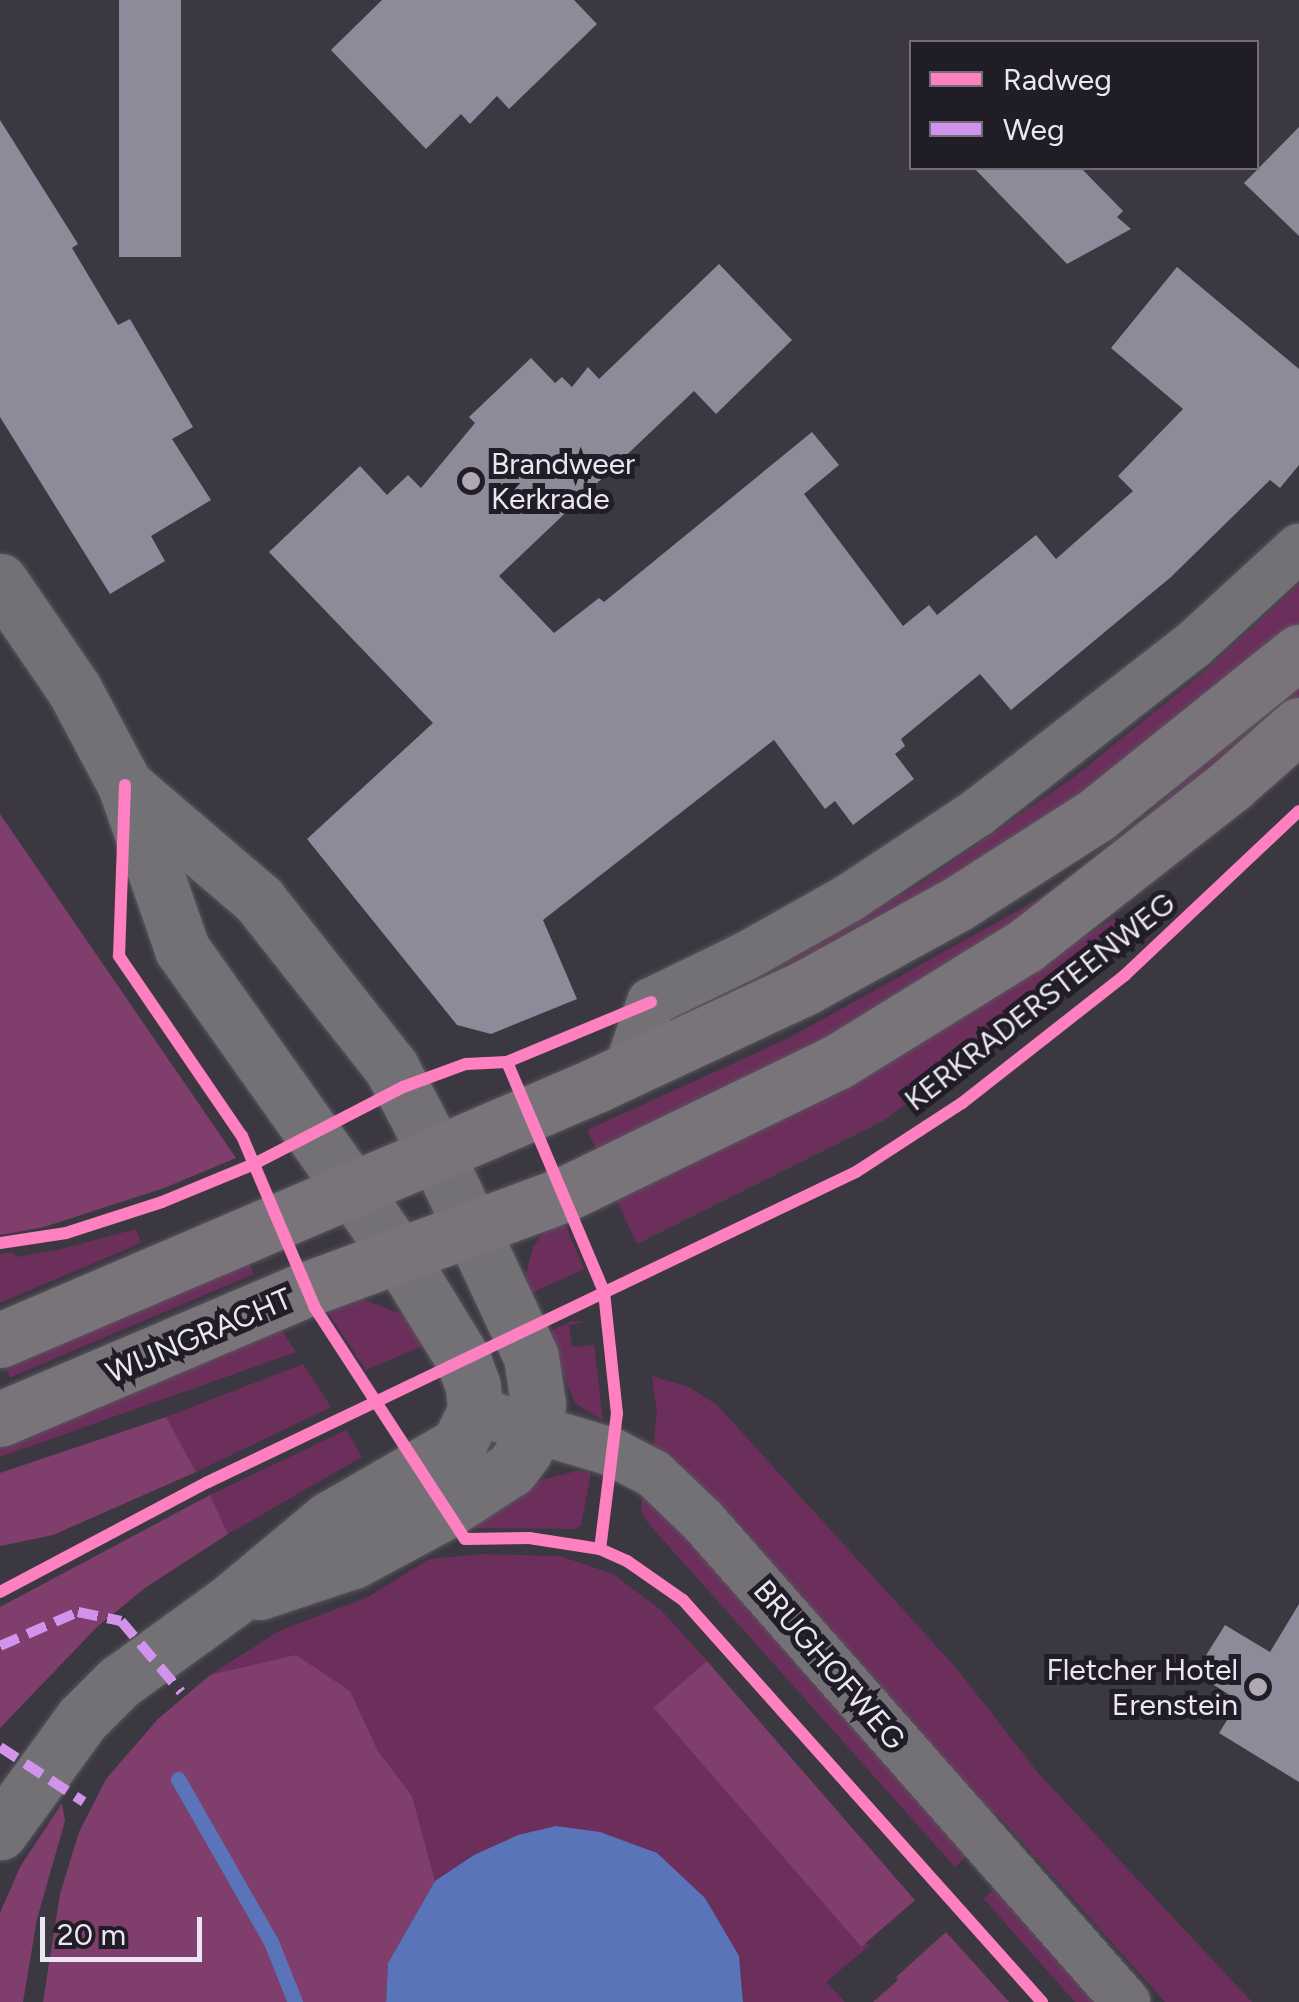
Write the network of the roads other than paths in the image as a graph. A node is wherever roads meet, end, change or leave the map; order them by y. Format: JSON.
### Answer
{"nodes":[{"id":1,"x":1299,"y":548,"type":"edge"},
{"id":2,"x":0,"y":580,"type":"edge"},
{"id":3,"x":1299,"y":652,"type":"edge"},
{"id":4,"x":1299,"y":725,"type":"edge"},
{"id":5,"x":125,"y":785,"type":"junction"},
{"id":6,"x":628,"y":1070,"type":"junction"},
{"id":7,"x":436,"y":1153,"type":"junction"},
{"id":8,"x":352,"y":1188,"type":"junction"},
{"id":9,"x":472,"y":1229,"type":"junction"},
{"id":10,"x":398,"y":1255,"type":"junction"},
{"id":11,"x":0,"y":1340,"type":"edge"},
{"id":12,"x":475,"y":1412,"type":"junction"},
{"id":13,"x":0,"y":1420,"type":"edge"},
{"id":14,"x":533,"y":1427,"type":"junction"},
{"id":15,"x":231,"y":1602,"type":"junction"},
{"id":16,"x":0,"y":1832,"type":"edge"},
{"id":17,"x":1126,"y":2002,"type":"edge"}],
"edges":[{"from":1,"to":6,"type":"street"},
{"from":2,"to":5,"type":"street"},
{"from":3,"to":6,"type":"main road"},
{"from":4,"to":9,"type":"main road","name":"KERKRADERSTEENWEG"},
{"from":5,"to":7,"type":"street"},
{"from":5,"to":8,"type":"street"},
{"from":6,"to":7,"type":"main road"},
{"from":7,"to":8,"type":"main road"},
{"from":7,"to":9,"type":"street"},
{"from":8,"to":10,"type":"street"},
{"from":8,"to":11,"type":"main road"},
{"from":9,"to":10,"type":"main road","name":"KERKRADERSTEENWEG"},
{"from":9,"to":14,"type":"street"},
{"from":10,"to":12,"type":"street"},
{"from":10,"to":13,"type":"main road","name":"WIJNGRACHT"},
{"from":12,"to":14,"type":"street","name":"BRUGHOFWEG"},
{"from":12,"to":15,"type":"street"},
{"from":14,"to":15,"type":"street"},
{"from":14,"to":17,"type":"street","name":"BRUGHOFWEG"},
{"from":15,"to":16,"type":"street"}]}
